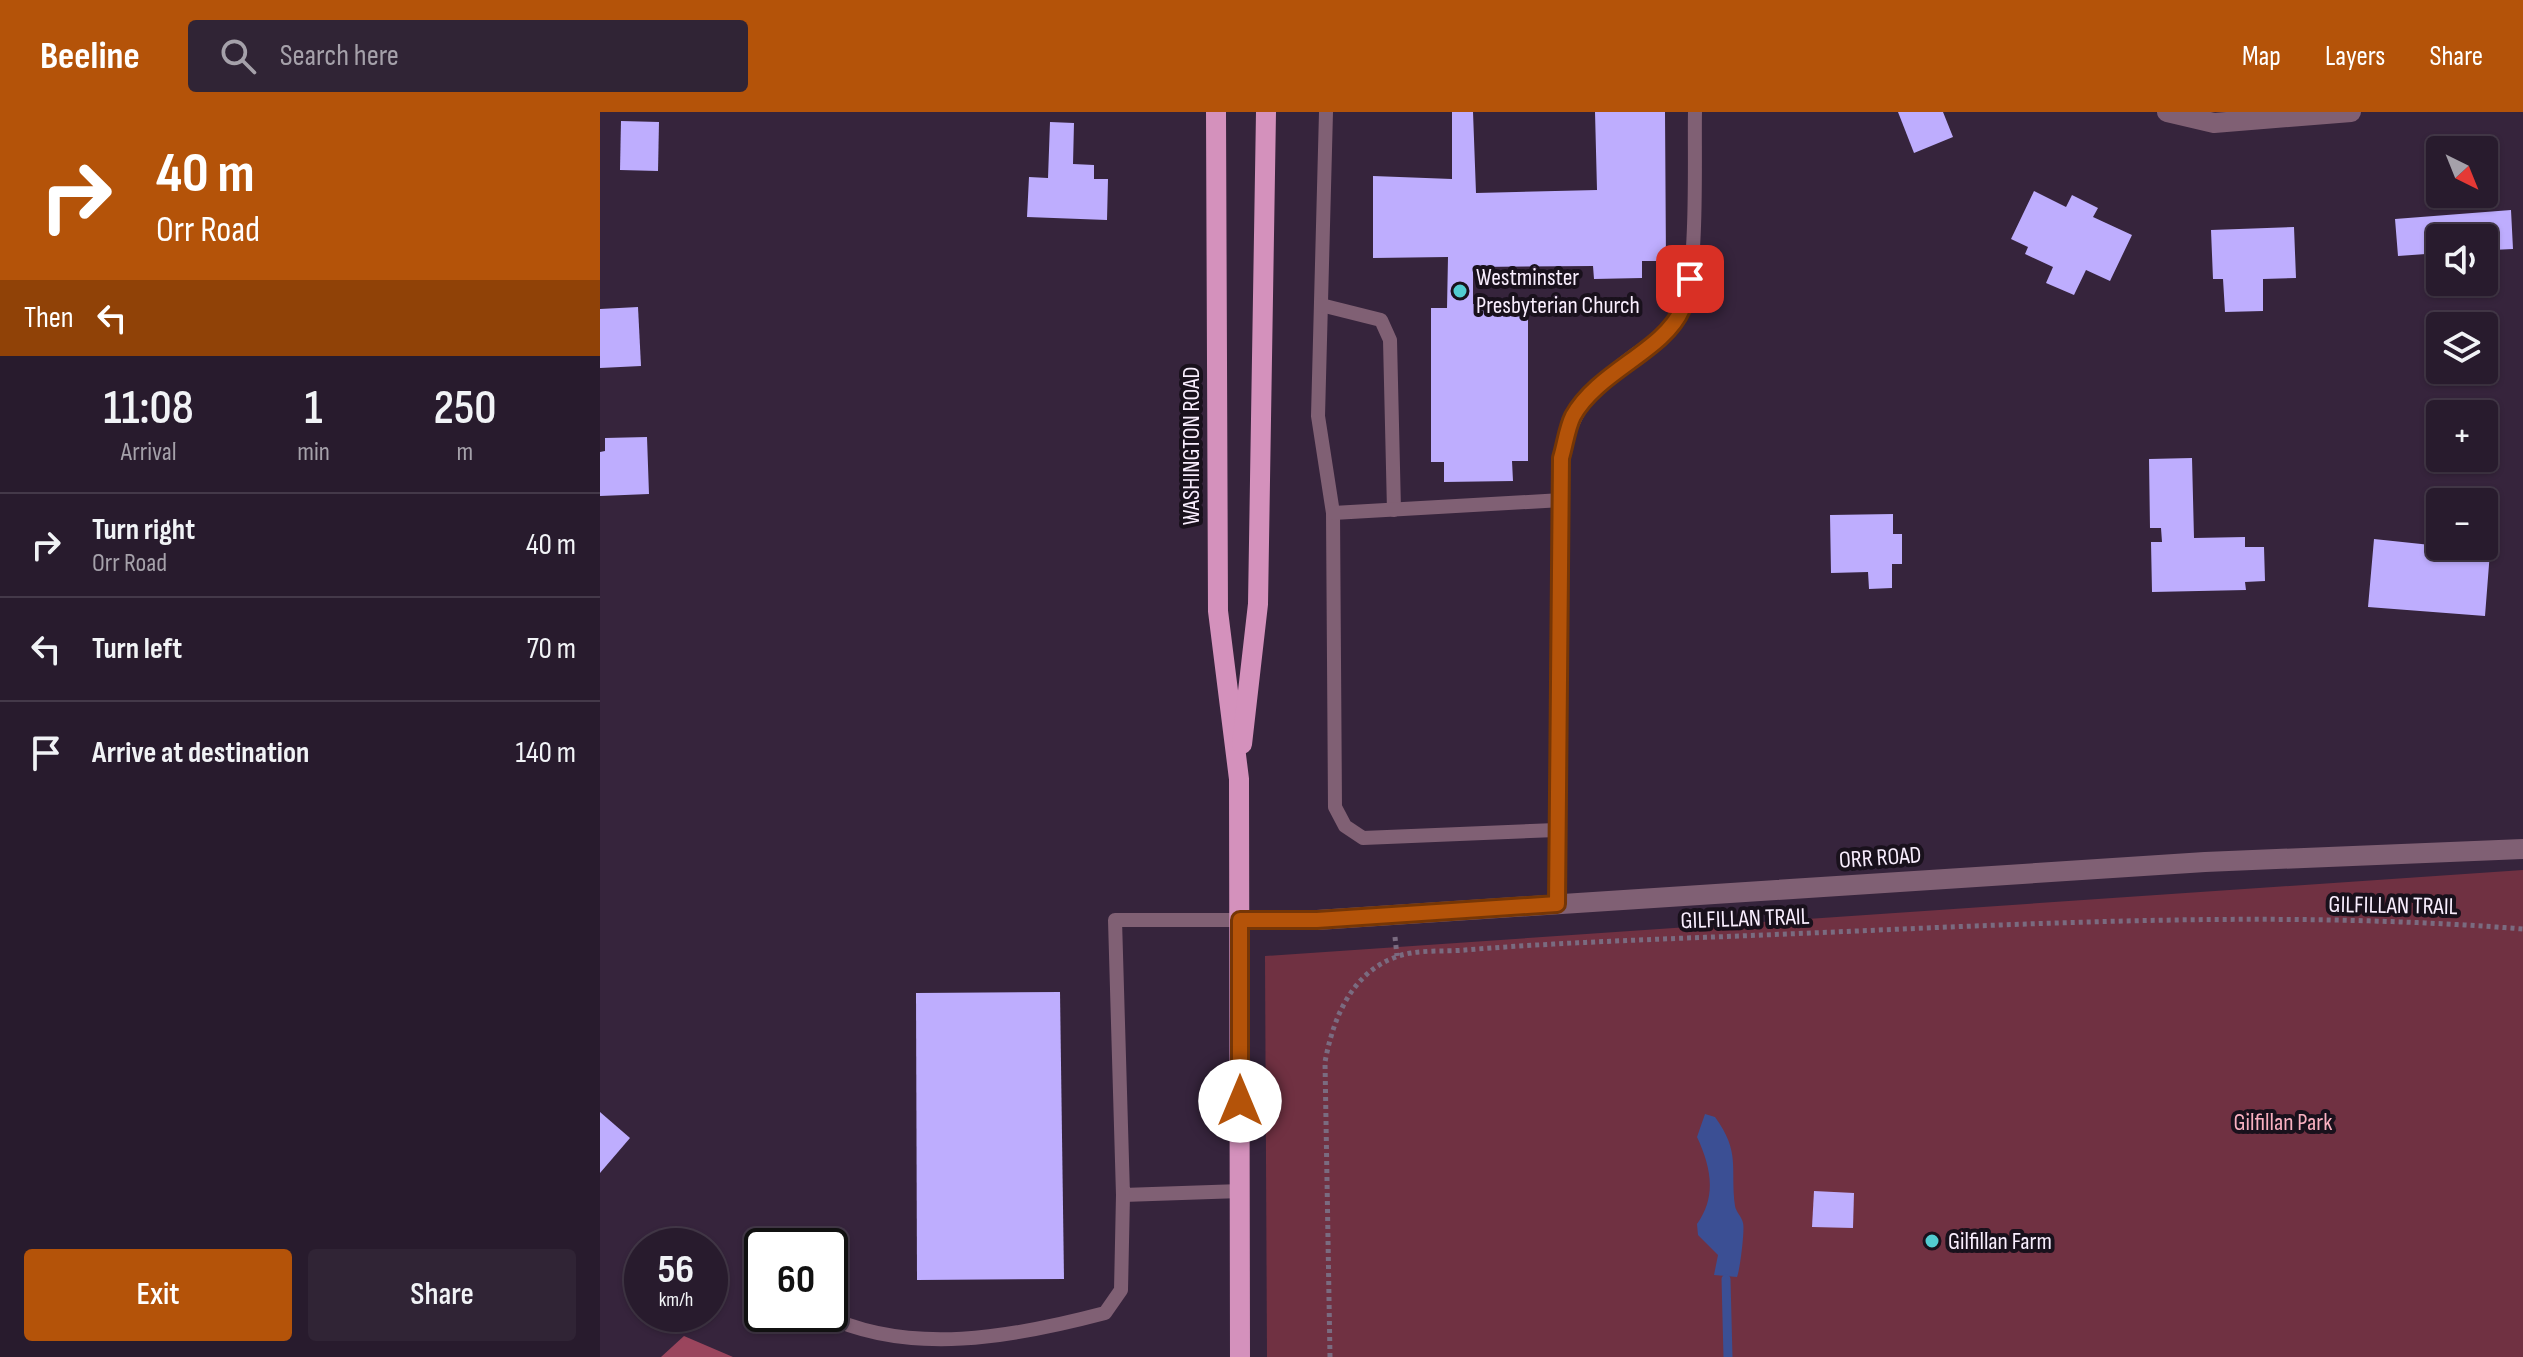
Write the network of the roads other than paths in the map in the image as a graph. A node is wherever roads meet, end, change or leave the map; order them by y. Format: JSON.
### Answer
{"nodes":[{"id":1,"x":1216,"y":112,"type":"edge"},
{"id":2,"x":1266,"y":112,"type":"edge"},
{"id":3,"x":1326,"y":112,"type":"edge"},
{"id":4,"x":1695,"y":112,"type":"edge"},
{"id":5,"x":2167,"y":112,"type":"edge"},
{"id":6,"x":2351,"y":112,"type":"edge"},
{"id":7,"x":1321,"y":305,"type":"junction"},
{"id":8,"x":1562,"y":500,"type":"junction"},
{"id":9,"x":1394,"y":510,"type":"junction"},
{"id":10,"x":1333,"y":513,"type":"junction"},
{"id":11,"x":1239,"y":779,"type":"junction"},
{"id":12,"x":1556,"y":830,"type":"junction"},
{"id":13,"x":2523,"y":849,"type":"edge"},
{"id":14,"x":1557,"y":904,"type":"junction"},
{"id":15,"x":1240,"y":920,"type":"junction"},
{"id":16,"x":1241,"y":1191,"type":"junction"},
{"id":17,"x":1123,"y":1195,"type":"junction"},
{"id":18,"x":848,"y":1326,"type":"edge"},
{"id":19,"x":1240,"y":1357,"type":"edge"}],
"edges":[{"from":1,"to":11,"type":"main road","name":"WASHINGTON ROAD"},
{"from":2,"to":11,"type":"main road","name":"WASHINGTON ROAD"},
{"from":3,"to":7,"type":"lane"},
{"from":4,"to":8,"type":"lane"},
{"from":5,"to":6,"type":"street"},
{"from":7,"to":9,"type":"lane"},
{"from":7,"to":10,"type":"lane"},
{"from":8,"to":9,"type":"lane"},
{"from":8,"to":12,"type":"lane"},
{"from":9,"to":10,"type":"lane"},
{"from":10,"to":12,"type":"lane"},
{"from":11,"to":15,"type":"main road","name":"WASHINGTON ROAD"},
{"from":12,"to":14,"type":"lane"},
{"from":13,"to":14,"type":"street","name":"ORR ROAD"},
{"from":14,"to":15,"type":"street","name":"ORR ROAD"},
{"from":15,"to":16,"type":"main road","name":"WASHINGTON ROAD"},
{"from":15,"to":17,"type":"lane"},
{"from":16,"to":17,"type":"lane"},
{"from":16,"to":19,"type":"main road","name":"WASHINGTON ROAD"},
{"from":17,"to":18,"type":"lane"}]}
